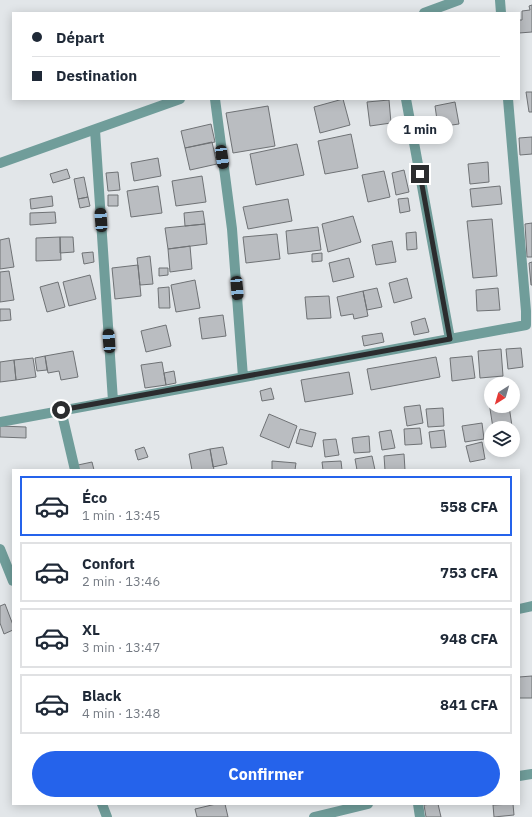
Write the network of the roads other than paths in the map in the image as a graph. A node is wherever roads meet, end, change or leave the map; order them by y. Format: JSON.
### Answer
{"nodes":[{"id":1,"x":460,"y":0,"type":"edge"},
{"id":2,"x":500,"y":0,"type":"edge"},
{"id":3,"x":427,"y":12,"type":"edge"},
{"id":4,"x":501,"y":12,"type":"edge"},
{"id":5,"x":177,"y":100,"type":"edge"},
{"id":6,"x":215,"y":100,"type":"edge"},
{"id":7,"x":406,"y":100,"type":"edge"},
{"id":8,"x":508,"y":100,"type":"edge"},
{"id":9,"x":95,"y":130,"type":"junction"},
{"id":10,"x":0,"y":163,"type":"edge"},
{"id":11,"x":450,"y":339,"type":"junction"},
{"id":12,"x":244,"y":377,"type":"junction"},
{"id":13,"x":113,"y":401,"type":"junction"},
{"id":14,"x":61,"y":410,"type":"junction"},
{"id":15,"x":0,"y":422,"type":"edge"},
{"id":16,"x":75,"y":469,"type":"edge"},
{"id":17,"x":0,"y":549,"type":"edge"},
{"id":18,"x":12,"y":579,"type":"edge"},
{"id":19,"x":532,"y":606,"type":"edge"},
{"id":20,"x":520,"y":609,"type":"edge"},
{"id":21,"x":532,"y":774,"type":"edge"},
{"id":22,"x":520,"y":776,"type":"edge"},
{"id":23,"x":102,"y":805,"type":"edge"},
{"id":24,"x":364,"y":805,"type":"edge"},
{"id":25,"x":418,"y":805,"type":"edge"},
{"id":26,"x":107,"y":817,"type":"edge"},
{"id":27,"x":314,"y":817,"type":"edge"},
{"id":28,"x":420,"y":817,"type":"edge"}],
"edges":[{"from":1,"to":3,"type":"street"},
{"from":2,"to":4,"type":"street"},
{"from":5,"to":9,"type":"street"},
{"from":6,"to":12,"type":"street"},
{"from":7,"to":11,"type":"street"},
{"from":8,"to":11,"type":"street"},
{"from":9,"to":10,"type":"street"},
{"from":9,"to":13,"type":"street"},
{"from":11,"to":12,"type":"street"},
{"from":12,"to":13,"type":"street"},
{"from":13,"to":14,"type":"street"},
{"from":14,"to":15,"type":"street"},
{"from":14,"to":16,"type":"street"},
{"from":17,"to":18,"type":"street"},
{"from":19,"to":20,"type":"street"},
{"from":21,"to":22,"type":"street"},
{"from":23,"to":26,"type":"street"},
{"from":24,"to":27,"type":"street"},
{"from":25,"to":28,"type":"street"}]}
